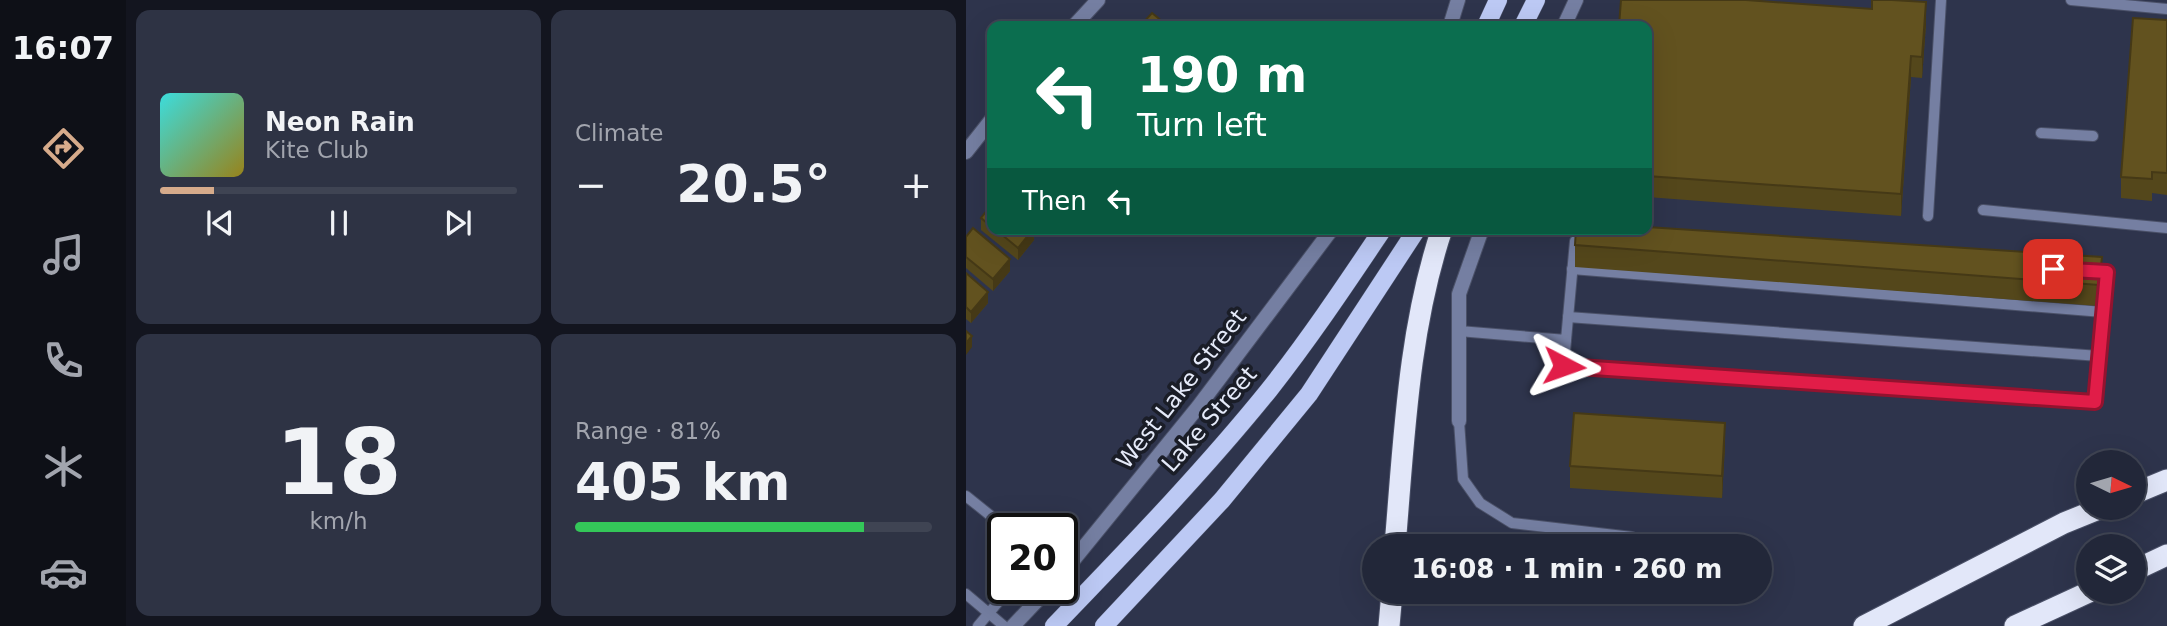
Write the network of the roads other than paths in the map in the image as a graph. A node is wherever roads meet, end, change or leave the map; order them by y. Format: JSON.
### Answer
{"nodes":[{"id":1,"x":1098,"y":0,"type":"edge"},
{"id":2,"x":1498,"y":0,"type":"edge"},
{"id":3,"x":1536,"y":0,"type":"edge"},
{"id":4,"x":1576,"y":0,"type":"edge"},
{"id":5,"x":1941,"y":0,"type":"edge"},
{"id":6,"x":2071,"y":0,"type":"edge"},
{"id":7,"x":1457,"y":3,"type":"edge"},
{"id":8,"x":2167,"y":9,"type":"edge"},
{"id":9,"x":1079,"y":21,"type":"edge"},
{"id":10,"x":1452,"y":21,"type":"edge"},
{"id":11,"x":1488,"y":21,"type":"edge"},
{"id":12,"x":1526,"y":21,"type":"edge"},
{"id":13,"x":1566,"y":21,"type":"edge"},
{"id":14,"x":987,"y":126,"type":"edge"},
{"id":15,"x":2041,"y":133,"type":"dead end"},
{"id":16,"x":2093,"y":136,"type":"dead end"},
{"id":17,"x":966,"y":152,"type":"edge"},
{"id":18,"x":1983,"y":210,"type":"dead end"},
{"id":19,"x":1928,"y":216,"type":"dead end"},
{"id":20,"x":2167,"y":228,"type":"edge"},
{"id":21,"x":1327,"y":235,"type":"edge"},
{"id":22,"x":1379,"y":235,"type":"edge"},
{"id":23,"x":1413,"y":235,"type":"edge"},
{"id":24,"x":1441,"y":235,"type":"edge"},
{"id":25,"x":1480,"y":235,"type":"edge"},
{"id":26,"x":1598,"y":242,"type":"edge"},
{"id":27,"x":1572,"y":269,"type":"junction"},
{"id":28,"x":2079,"y":271,"type":"edge"},
{"id":29,"x":2103,"y":312,"type":"junction"},
{"id":30,"x":1568,"y":317,"type":"junction"},
{"id":31,"x":1459,"y":331,"type":"junction"},
{"id":32,"x":1566,"y":340,"type":"junction"},
{"id":33,"x":2099,"y":356,"type":"junction"},
{"id":34,"x":1459,"y":421,"type":"joint"},
{"id":35,"x":2167,"y":480,"type":"edge"},
{"id":36,"x":2146,"y":489,"type":"edge"},
{"id":37,"x":966,"y":496,"type":"edge"},
{"id":38,"x":987,"y":513,"type":"edge"},
{"id":39,"x":2076,"y":518,"type":"edge"},
{"id":40,"x":1396,"y":534,"type":"edge"},
{"id":41,"x":1606,"y":534,"type":"edge"},
{"id":42,"x":1078,"y":555,"type":"edge"},
{"id":43,"x":2167,"y":555,"type":"edge"},
{"id":44,"x":2146,"y":565,"type":"edge"},
{"id":45,"x":966,"y":594,"type":"edge"},
{"id":46,"x":2076,"y":598,"type":"edge"},
{"id":47,"x":997,"y":604,"type":"edge"},
{"id":48,"x":1034,"y":604,"type":"edge"},
{"id":49,"x":1391,"y":604,"type":"edge"},
{"id":50,"x":989,"y":614,"type":"junction"},
{"id":51,"x":978,"y":626,"type":"edge"},
{"id":52,"x":1004,"y":626,"type":"edge"},
{"id":53,"x":1013,"y":626,"type":"edge"},
{"id":54,"x":1054,"y":626,"type":"edge"},
{"id":55,"x":1104,"y":626,"type":"edge"},
{"id":56,"x":1389,"y":626,"type":"edge"},
{"id":57,"x":1864,"y":626,"type":"edge"},
{"id":58,"x":2015,"y":626,"type":"edge"}],
"edges":[{"from":1,"to":9,"type":"street"},
{"from":2,"to":11,"type":"main road"},
{"from":3,"to":12,"type":"main road"},
{"from":4,"to":13,"type":"street"},
{"from":5,"to":19,"type":"lane"},
{"from":6,"to":8,"type":"lane"},
{"from":7,"to":10,"type":"street"},
{"from":14,"to":17,"type":"street"},
{"from":15,"to":16,"type":"lane"},
{"from":18,"to":20,"type":"lane"},
{"from":21,"to":42,"type":"street","name":"West Lake Street"},
{"from":22,"to":54,"type":"main road","name":"Lake Street"},
{"from":23,"to":55,"type":"main road"},
{"from":24,"to":40,"type":"highway"},
{"from":25,"to":31,"type":"street"},
{"from":26,"to":27,"type":"lane"},
{"from":27,"to":29,"type":"lane"},
{"from":27,"to":30,"type":"lane"},
{"from":28,"to":29,"type":"lane"},
{"from":29,"to":33,"type":"lane"},
{"from":30,"to":32,"type":"lane"},
{"from":30,"to":33,"type":"lane"},
{"from":31,"to":32,"type":"lane"},
{"from":31,"to":34,"type":"street"},
{"from":32,"to":33,"type":"lane"},
{"from":34,"to":41,"type":"lane"},
{"from":35,"to":36,"type":"highway"},
{"from":37,"to":38,"type":"lane"},
{"from":39,"to":57,"type":"highway"},
{"from":43,"to":44,"type":"highway"},
{"from":45,"to":50,"type":"lane"},
{"from":46,"to":58,"type":"highway"},
{"from":47,"to":50,"type":"lane"},
{"from":48,"to":53,"type":"street"},
{"from":49,"to":56,"type":"highway"},
{"from":50,"to":51,"type":"lane"},
{"from":50,"to":52,"type":"lane"}]}
